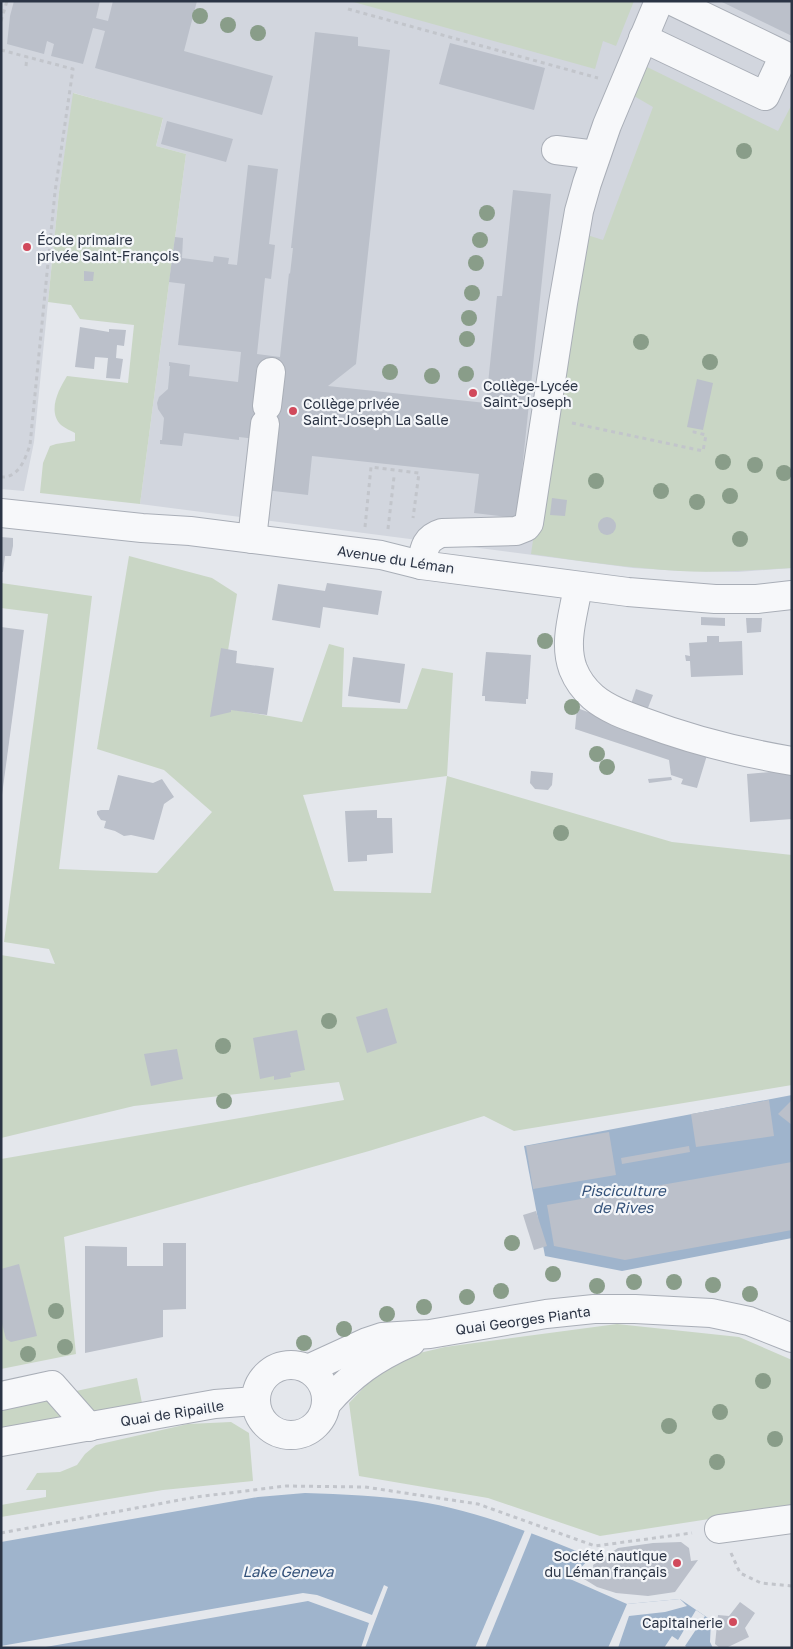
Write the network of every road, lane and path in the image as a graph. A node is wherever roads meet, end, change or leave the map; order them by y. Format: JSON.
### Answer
{"nodes":[{"id":1,"x":7,"y":1,"type":"edge"},
{"id":2,"x":659,"y":1,"type":"edge"},
{"id":3,"x":672,"y":1,"type":"edge"},
{"id":4,"x":348,"y":9,"type":"dead end"},
{"id":5,"x":1,"y":21,"type":"edge"},
{"id":6,"x":643,"y":38,"type":"junction"},
{"id":7,"x":1,"y":50,"type":"edge"},
{"id":8,"x":27,"y":57,"type":"junction"},
{"id":9,"x":26,"y":66,"type":"dead end"},
{"id":10,"x":607,"y":80,"type":"dead end"},
{"id":11,"x":556,"y":150,"type":"dead end"},
{"id":12,"x":596,"y":154,"type":"junction"},
{"id":13,"x":271,"y":372,"type":"dead end"},
{"id":14,"x":545,"y":417,"type":"junction"},
{"id":15,"x":695,"y":428,"type":"dead end"},
{"id":16,"x":1,"y":477,"type":"edge"},
{"id":17,"x":394,"y":477,"type":"dead end"},
{"id":18,"x":414,"y":512,"type":"dead end"},
{"id":19,"x":1,"y":513,"type":"edge"},
{"id":20,"x":366,"y":516,"type":"dead end"},
{"id":21,"x":252,"y":539,"type":"junction"},
{"id":22,"x":385,"y":556,"type":"junction"},
{"id":23,"x":422,"y":565,"type":"junction"},
{"id":24,"x":578,"y":586,"type":"junction"},
{"id":25,"x":792,"y":595,"type":"edge"},
{"id":26,"x":792,"y":761,"type":"edge"},
{"id":27,"x":430,"y":1334,"type":"junction"},
{"id":28,"x":792,"y":1338,"type":"edge"},
{"id":29,"x":308,"y":1369,"type":"junction"},
{"id":30,"x":1,"y":1396,"type":"edge"},
{"id":31,"x":256,"y":1401,"type":"junction"},
{"id":32,"x":326,"y":1404,"type":"junction"},
{"id":33,"x":89,"y":1426,"type":"junction"},
{"id":34,"x":1,"y":1442,"type":"edge"},
{"id":35,"x":792,"y":1519,"type":"edge"},
{"id":36,"x":719,"y":1529,"type":"junction"},
{"id":37,"x":1,"y":1533,"type":"edge"},
{"id":38,"x":792,"y":1586,"type":"edge"}],
"edges":[{"from":1,"to":5,"type":"path"},
{"from":2,"to":6,"type":"street"},
{"from":3,"to":6,"type":"street"},
{"from":4,"to":10,"type":"path"},
{"from":6,"to":12,"type":"street"},
{"from":7,"to":8,"type":"path"},
{"from":8,"to":9,"type":"path"},
{"from":8,"to":16,"type":"path"},
{"from":11,"to":12,"type":"street"},
{"from":12,"to":14,"type":"street"},
{"from":13,"to":21,"type":"street"},
{"from":14,"to":15,"type":"path"},
{"from":14,"to":23,"type":"street"},
{"from":17,"to":22,"type":"path"},
{"from":18,"to":20,"type":"path"},
{"from":19,"to":21,"type":"street","name":"Avenue du Léman"},
{"from":21,"to":22,"type":"street","name":"Avenue du Léman"},
{"from":22,"to":23,"type":"street","name":"Avenue du Léman"},
{"from":23,"to":24,"type":"street","name":"Avenue du Léman"},
{"from":24,"to":25,"type":"street","name":"Avenue du Léman"},
{"from":24,"to":26,"type":"street"},
{"from":27,"to":28,"type":"street","name":"Quai Georges Pianta"},
{"from":27,"to":29,"type":"street","name":"Quai Georges Pianta"},
{"from":27,"to":32,"type":"street","name":"Quai Georges Pianta"},
{"from":29,"to":31,"type":"street"},
{"from":29,"to":32,"type":"street"},
{"from":30,"to":33,"type":"street"},
{"from":31,"to":32,"type":"street"},
{"from":31,"to":33,"type":"street","name":"Quai de Ripaille"},
{"from":33,"to":34,"type":"street","name":"Quai de Ripaille"},
{"from":35,"to":36,"type":"street"},
{"from":36,"to":37,"type":"path"},
{"from":36,"to":38,"type":"path"}]}
